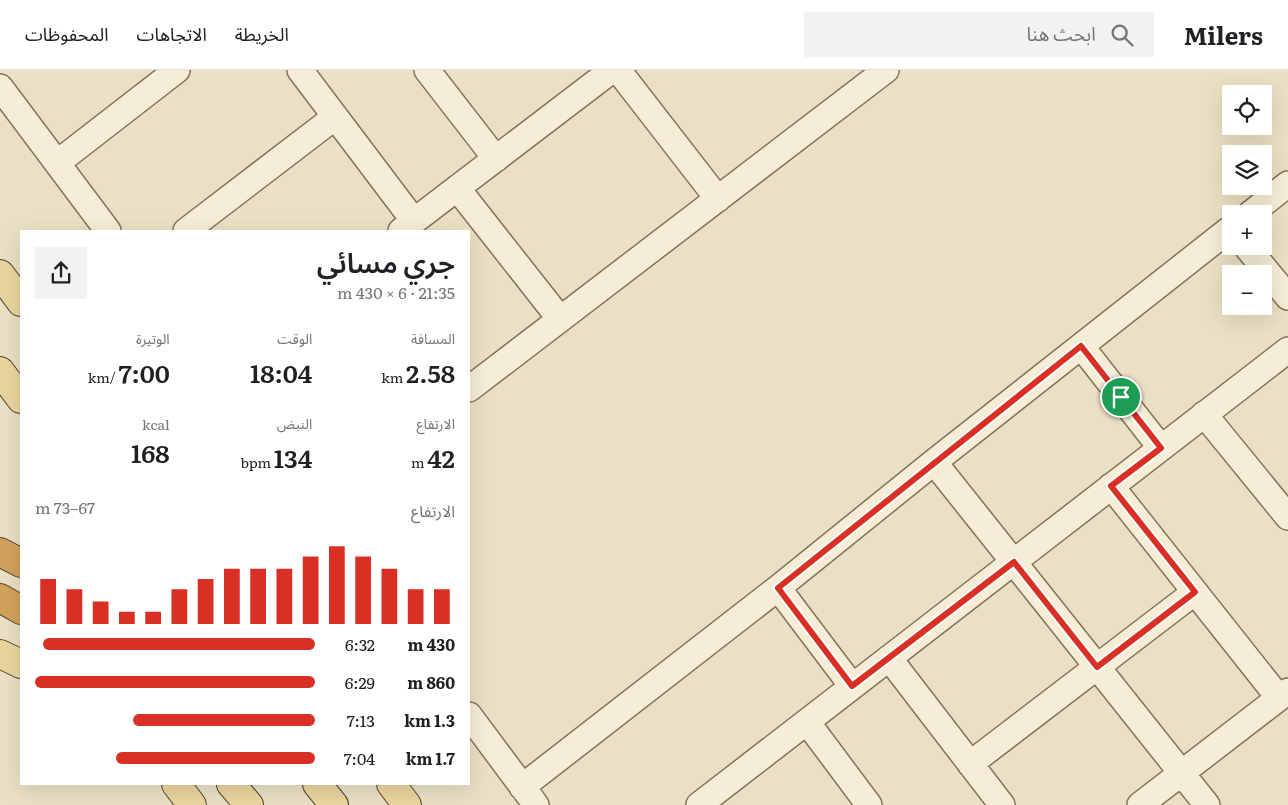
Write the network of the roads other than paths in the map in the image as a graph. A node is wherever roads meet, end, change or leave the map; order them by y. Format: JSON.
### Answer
{"nodes":[{"id":1,"x":177,"y":70,"type":"edge"},
{"id":2,"x":300,"y":70,"type":"edge"},
{"id":3,"x":427,"y":70,"type":"edge"},
{"id":4,"x":612,"y":70,"type":"edge"},
{"id":5,"x":618,"y":70,"type":"edge"},
{"id":6,"x":877,"y":73,"type":"edge"},
{"id":7,"x":0,"y":86,"type":"edge"},
{"id":8,"x":335,"y":117,"type":"junction"},
{"id":9,"x":496,"y":159,"type":"junction"},
{"id":10,"x":57,"y":163,"type":"junction"},
{"id":11,"x":1287,"y":186,"type":"edge"},
{"id":12,"x":457,"y":188,"type":"junction"},
{"id":13,"x":718,"y":199,"type":"junction"},
{"id":14,"x":1262,"y":205,"type":"edge"},
{"id":15,"x":407,"y":226,"type":"edge"},
{"id":16,"x":107,"y":230,"type":"edge"},
{"id":17,"x":187,"y":230,"type":"edge"},
{"id":18,"x":1222,"y":235,"type":"edge"},
{"id":19,"x":1253,"y":255,"type":"edge"},
{"id":20,"x":0,"y":274,"type":"edge"},
{"id":21,"x":1288,"y":297,"type":"edge"},
{"id":22,"x":20,"y":301,"type":"edge"},
{"id":23,"x":560,"y":320,"type":"junction"},
{"id":24,"x":1081,"y":346,"type":"junction"},
{"id":25,"x":1288,"y":350,"type":"edge"},
{"id":26,"x":0,"y":371,"type":"edge"},
{"id":27,"x":470,"y":389,"type":"edge"},
{"id":28,"x":20,"y":398,"type":"edge"},
{"id":29,"x":1204,"y":414,"type":"junction"},
{"id":30,"x":1161,"y":448,"type":"junction"},
{"id":31,"x":934,"y":462,"type":"junction"},
{"id":32,"x":1111,"y":486,"type":"junction"},
{"id":33,"x":1288,"y":517,"type":"edge"},
{"id":34,"x":0,"y":552,"type":"edge"},
{"id":35,"x":20,"y":562,"type":"edge"},
{"id":36,"x":1014,"y":562,"type":"junction"},
{"id":37,"x":778,"y":588,"type":"junction"},
{"id":38,"x":1195,"y":592,"type":"junction"},
{"id":39,"x":0,"y":598,"type":"edge"},
{"id":40,"x":20,"y":609,"type":"edge"},
{"id":41,"x":0,"y":654,"type":"edge"},
{"id":42,"x":889,"y":658,"type":"junction"},
{"id":43,"x":20,"y":664,"type":"edge"},
{"id":44,"x":1097,"y":667,"type":"junction"},
{"id":45,"x":852,"y":686,"type":"junction"},
{"id":46,"x":1284,"y":695,"type":"edge"},
{"id":47,"x":470,"y":716,"type":"edge"},
{"id":48,"x":807,"y":722,"type":"junction"},
{"id":49,"x":970,"y":764,"type":"junction"},
{"id":50,"x":1182,"y":773,"type":"junction"},
{"id":51,"x":177,"y":785,"type":"edge"},
{"id":52,"x":232,"y":785,"type":"edge"},
{"id":53,"x":317,"y":785,"type":"edge"},
{"id":54,"x":392,"y":785,"type":"edge"},
{"id":55,"x":529,"y":796,"type":"edge"},
{"id":56,"x":192,"y":805,"type":"edge"},
{"id":57,"x":249,"y":805,"type":"edge"},
{"id":58,"x":334,"y":805,"type":"edge"},
{"id":59,"x":407,"y":805,"type":"edge"},
{"id":60,"x":699,"y":805,"type":"edge"},
{"id":61,"x":868,"y":805,"type":"edge"},
{"id":62,"x":1002,"y":805,"type":"edge"},
{"id":63,"x":1140,"y":805,"type":"edge"},
{"id":64,"x":1207,"y":805,"type":"edge"}],
"edges":[{"from":1,"to":10,"type":"street"},
{"from":2,"to":8,"type":"street"},
{"from":3,"to":9,"type":"street"},
{"from":4,"to":9,"type":"street"},
{"from":5,"to":13,"type":"street"},
{"from":6,"to":13,"type":"street"},
{"from":7,"to":10,"type":"street"},
{"from":8,"to":15,"type":"street"},
{"from":8,"to":17,"type":"street"},
{"from":9,"to":12,"type":"street"},
{"from":10,"to":16,"type":"street"},
{"from":11,"to":14,"type":"street"},
{"from":12,"to":15,"type":"street"},
{"from":12,"to":23,"type":"street"},
{"from":13,"to":23,"type":"street"},
{"from":18,"to":24,"type":"street"},
{"from":19,"to":21,"type":"street"},
{"from":20,"to":22,"type":"main road"},
{"from":23,"to":27,"type":"street"},
{"from":24,"to":30,"type":"street"},
{"from":24,"to":31,"type":"street"},
{"from":25,"to":29,"type":"street"},
{"from":26,"to":28,"type":"main road"},
{"from":29,"to":30,"type":"street"},
{"from":29,"to":33,"type":"street"},
{"from":30,"to":32,"type":"street"},
{"from":31,"to":36,"type":"street"},
{"from":31,"to":37,"type":"street"},
{"from":32,"to":36,"type":"street"},
{"from":32,"to":38,"type":"street"},
{"from":34,"to":35,"type":"highway"},
{"from":36,"to":42,"type":"street"},
{"from":36,"to":44,"type":"street"},
{"from":37,"to":45,"type":"street"},
{"from":37,"to":55,"type":"street"},
{"from":38,"to":44,"type":"street"},
{"from":38,"to":46,"type":"street"},
{"from":39,"to":40,"type":"highway"},
{"from":41,"to":43,"type":"main road"},
{"from":42,"to":45,"type":"street"},
{"from":42,"to":49,"type":"street"},
{"from":44,"to":49,"type":"street"},
{"from":44,"to":50,"type":"street"},
{"from":45,"to":48,"type":"street"},
{"from":46,"to":50,"type":"street"},
{"from":47,"to":55,"type":"street"},
{"from":48,"to":60,"type":"street"},
{"from":48,"to":61,"type":"street"},
{"from":49,"to":62,"type":"street"},
{"from":50,"to":63,"type":"street"},
{"from":50,"to":64,"type":"street"},
{"from":51,"to":56,"type":"main road"},
{"from":52,"to":57,"type":"main road"},
{"from":53,"to":58,"type":"main road"},
{"from":54,"to":59,"type":"main road"}]}
